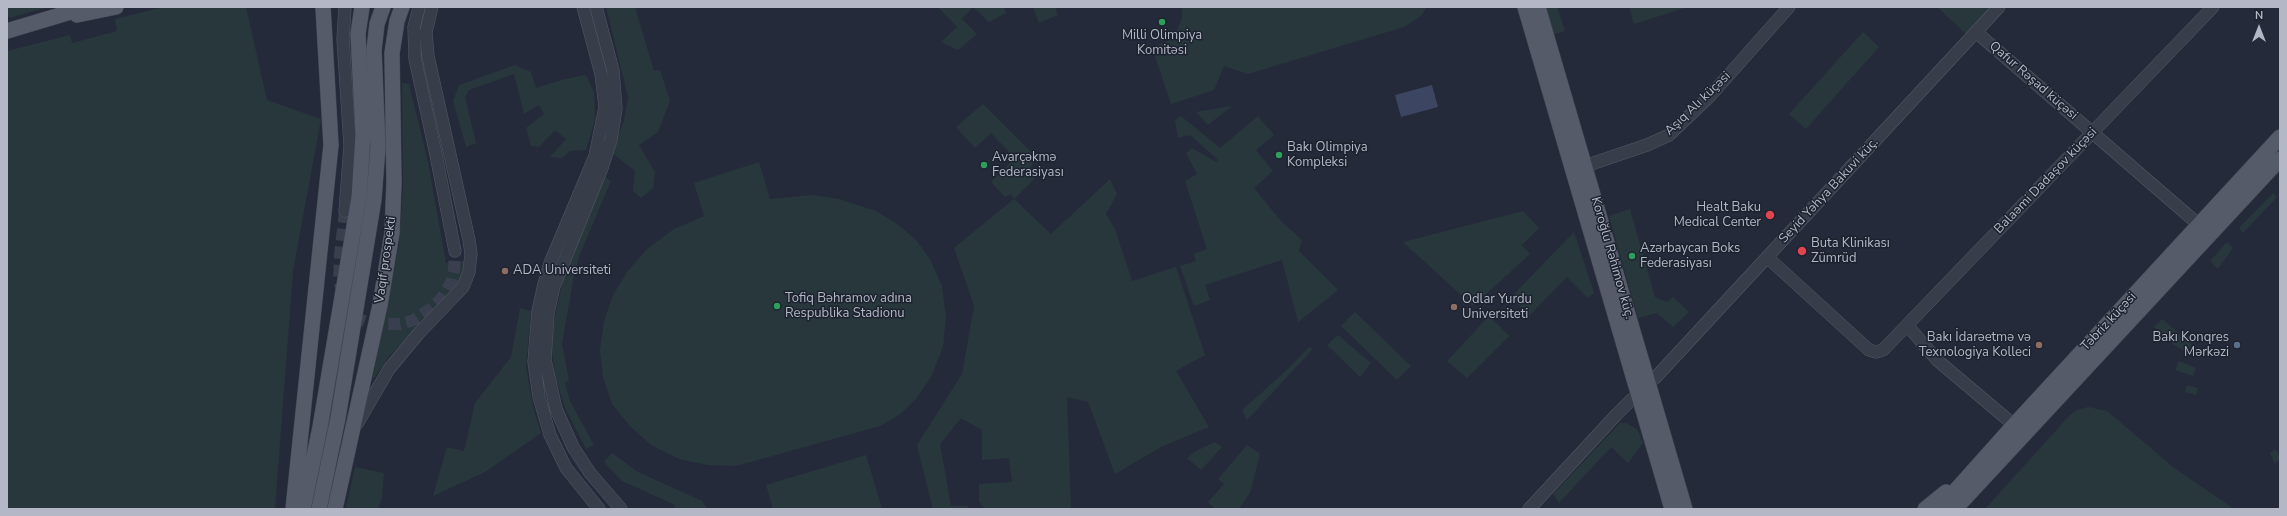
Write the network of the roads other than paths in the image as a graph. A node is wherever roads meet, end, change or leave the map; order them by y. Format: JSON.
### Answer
{"nodes":[{"id":1,"x":70,"y":7,"type":"edge"},
{"id":2,"x":87,"y":7,"type":"edge"},
{"id":3,"x":116,"y":7,"type":"edge"},
{"id":4,"x":315,"y":7,"type":"edge"},
{"id":5,"x":323,"y":7,"type":"edge"},
{"id":6,"x":345,"y":7,"type":"edge"},
{"id":7,"x":362,"y":7,"type":"edge"},
{"id":8,"x":383,"y":7,"type":"edge"},
{"id":9,"x":402,"y":7,"type":"edge"},
{"id":10,"x":419,"y":7,"type":"edge"},
{"id":11,"x":432,"y":7,"type":"edge"},
{"id":12,"x":583,"y":7,"type":"edge"},
{"id":13,"x":596,"y":7,"type":"edge"},
{"id":14,"x":1525,"y":7,"type":"edge"},
{"id":15,"x":1538,"y":7,"type":"edge"},
{"id":16,"x":1789,"y":7,"type":"edge"},
{"id":17,"x":1999,"y":7,"type":"edge"},
{"id":18,"x":2213,"y":7,"type":"edge"},
{"id":19,"x":48,"y":20,"type":"junction"},
{"id":20,"x":7,"y":31,"type":"edge"},
{"id":21,"x":1976,"y":32,"type":"junction"},
{"id":22,"x":324,"y":40,"type":"junction"},
{"id":23,"x":2093,"y":133,"type":"junction"},
{"id":24,"x":2280,"y":137,"type":"edge"},
{"id":25,"x":2280,"y":159,"type":"edge"},
{"id":26,"x":1585,"y":166,"type":"junction"},
{"id":27,"x":345,"y":211,"type":"tunnel mouth"},
{"id":28,"x":2205,"y":230,"type":"junction"},
{"id":29,"x":455,"y":251,"type":"tunnel mouth"},
{"id":30,"x":1767,"y":257,"type":"junction"},
{"id":31,"x":1907,"y":325,"type":"junction"},
{"id":32,"x":1653,"y":378,"type":"junction"},
{"id":33,"x":1639,"y":396,"type":"junction"},
{"id":34,"x":2014,"y":424,"type":"junction"},
{"id":35,"x":354,"y":429,"type":"junction"},
{"id":36,"x":573,"y":447,"type":"junction"},
{"id":37,"x":558,"y":454,"type":"junction"},
{"id":38,"x":1979,"y":473,"type":"junction"},
{"id":39,"x":293,"y":509,"type":"edge"},
{"id":40,"x":303,"y":509,"type":"edge"},
{"id":41,"x":319,"y":509,"type":"edge"},
{"id":42,"x":335,"y":509,"type":"edge"},
{"id":43,"x":599,"y":509,"type":"edge"},
{"id":44,"x":621,"y":509,"type":"edge"},
{"id":45,"x":1529,"y":509,"type":"edge"},
{"id":46,"x":1672,"y":509,"type":"edge"},
{"id":47,"x":1686,"y":509,"type":"edge"},
{"id":48,"x":1925,"y":509,"type":"edge"},
{"id":49,"x":1939,"y":509,"type":"edge"},
{"id":50,"x":1955,"y":509,"type":"edge"},
{"id":51,"x":1965,"y":509,"type":"edge"}],
"edges":[{"from":1,"to":19,"type":"main road"},
{"from":2,"to":19,"type":"main road"},
{"from":3,"to":19,"type":"main road"},
{"from":4,"to":22,"type":"main road"},
{"from":5,"to":22,"type":"main road"},
{"from":6,"to":27,"type":"street"},
{"from":7,"to":40,"type":"main road"},
{"from":8,"to":41,"type":"main road","name":"Vaqif prospekti"},
{"from":9,"to":35,"type":"main road","name":"Vaqif prospekti"},
{"from":10,"to":29,"type":"street"},
{"from":11,"to":35,"type":"street"},
{"from":12,"to":37,"type":"street"},
{"from":13,"to":36,"type":"street"},
{"from":14,"to":33,"type":"main road","name":"Koroğlu Rəhimov küç."},
{"from":15,"to":26,"type":"main road","name":"Koroğlu Rəhimov küç."},
{"from":16,"to":26,"type":"street","name":"Aşıq Alı küçəsi"},
{"from":17,"to":21,"type":"street","name":"Seyid Yəhya Bakuvi küç."},
{"from":18,"to":23,"type":"street","name":"Balaəmi Dadaşov küçəsi"},
{"from":19,"to":20,"type":"main road"},
{"from":21,"to":23,"type":"street","name":"Qafur Rəşad küçəsi"},
{"from":21,"to":30,"type":"street","name":"Seyid Yəhya Bakuvi küç."},
{"from":22,"to":39,"type":"main road"},
{"from":23,"to":28,"type":"street","name":"Qafur Rəşad küçəsi"},
{"from":23,"to":31,"type":"street","name":"Balaəmi Dadaşov küçəsi"},
{"from":24,"to":28,"type":"main road","name":"Təbriz küçəsi"},
{"from":25,"to":28,"type":"main road","name":"Təbriz küçəsi"},
{"from":26,"to":32,"type":"main road","name":"Koroğlu Rəhimov küç."},
{"from":28,"to":34,"type":"main road","name":"Təbriz küçəsi"},
{"from":28,"to":38,"type":"main road","name":"Təbriz küçəsi"},
{"from":30,"to":31,"type":"street","name":"Balaəmi Dadaşov küçəsi"},
{"from":30,"to":32,"type":"street","name":"Seyid Yəhya Bakuvi küç."},
{"from":31,"to":34,"type":"street"},
{"from":32,"to":47,"type":"main road","name":"Koroğlu Rəhimov küç."},
{"from":33,"to":45,"type":"street"},
{"from":33,"to":46,"type":"main road","name":"Koroğlu Rəhimov küç."},
{"from":34,"to":38,"type":"main road","name":"Təbriz küçəsi"},
{"from":35,"to":42,"type":"main road","name":"Vaqif prospekti"},
{"from":36,"to":37,"type":"street"},
{"from":36,"to":44,"type":"street"},
{"from":37,"to":43,"type":"street"},
{"from":38,"to":48,"type":"main road"},
{"from":38,"to":49,"type":"main road","name":"Təbriz küçəsi"},
{"from":38,"to":50,"type":"main road","name":"Təbriz küçəsi"},
{"from":38,"to":51,"type":"main road"}]}
